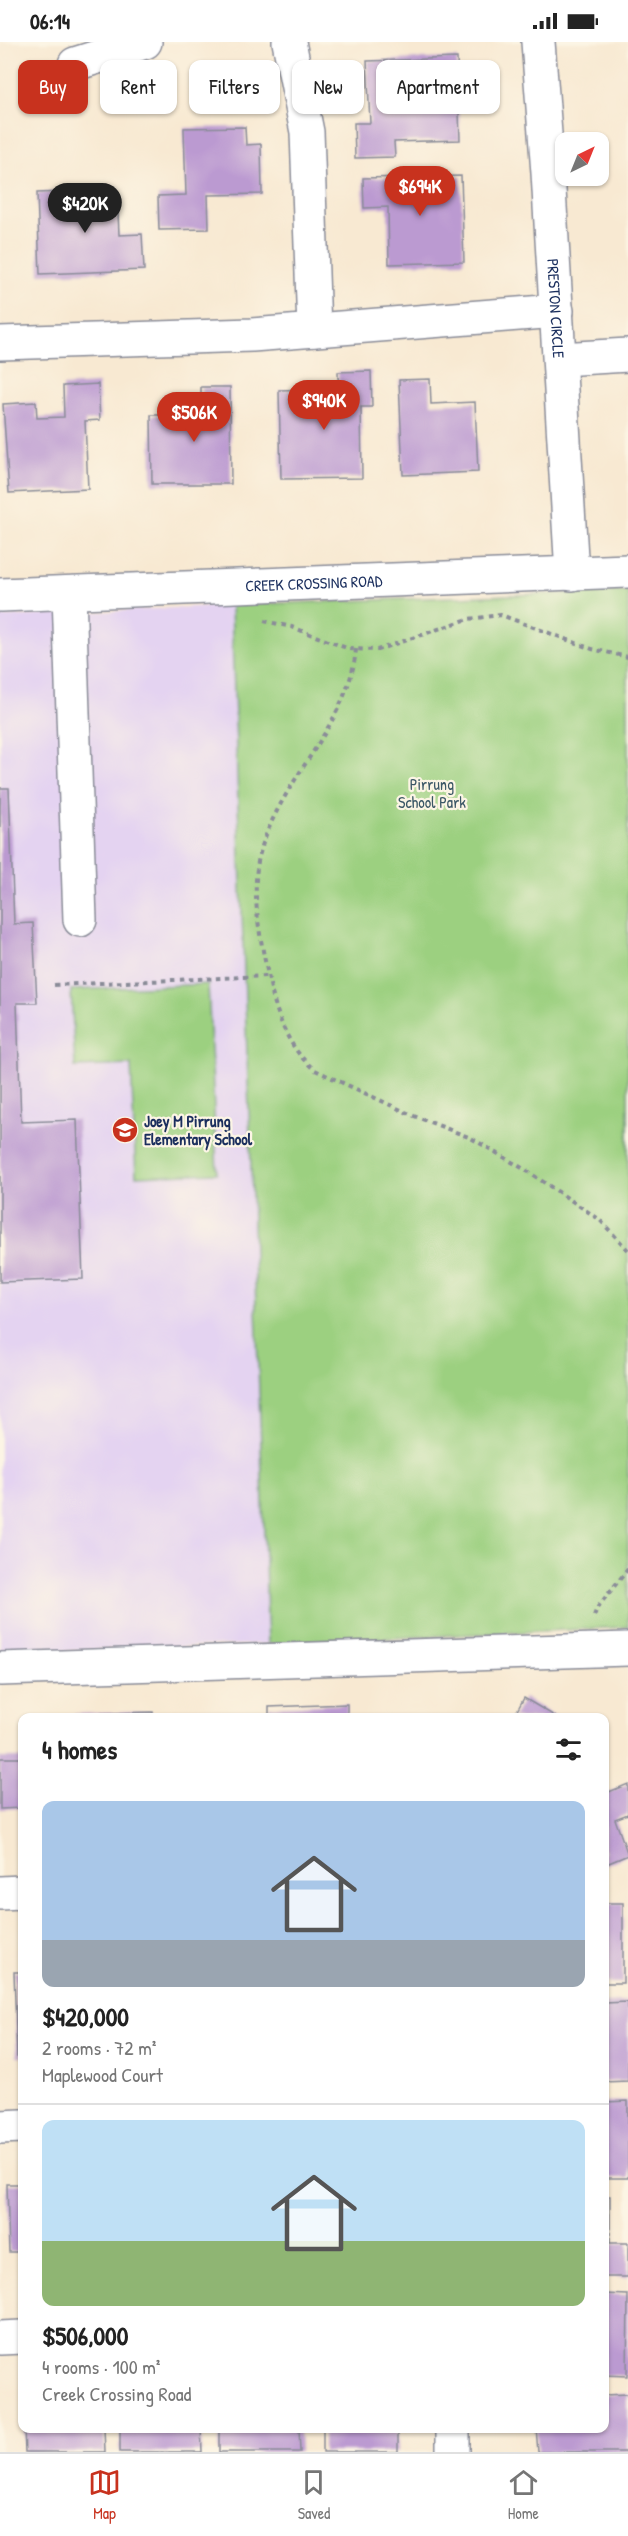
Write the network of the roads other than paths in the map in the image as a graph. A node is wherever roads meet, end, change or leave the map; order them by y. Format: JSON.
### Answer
{"nodes":[{"id":1,"x":145,"y":42,"type":"edge"},
{"id":2,"x":289,"y":42,"type":"edge"},
{"id":3,"x":538,"y":42,"type":"edge"},
{"id":4,"x":88,"y":60,"type":"edge"},
{"id":5,"x":556,"y":311,"type":"junction"},
{"id":6,"x":314,"y":330,"type":"junction"},
{"id":7,"x":0,"y":343,"type":"edge"},
{"id":8,"x":628,"y":355,"type":"edge"},
{"id":9,"x":560,"y":359,"type":"junction"},
{"id":10,"x":628,"y":571,"type":"edge"},
{"id":11,"x":572,"y":574,"type":"junction"},
{"id":12,"x":69,"y":594,"type":"junction"},
{"id":13,"x":0,"y":595,"type":"edge"},
{"id":14,"x":80,"y":920,"type":"dead end"},
{"id":15,"x":628,"y":1649,"type":"edge"},
{"id":16,"x":0,"y":1670,"type":"edge"},
{"id":17,"x":18,"y":1892,"type":"edge"},
{"id":18,"x":0,"y":1893,"type":"edge"},
{"id":19,"x":18,"y":2126,"type":"edge"},
{"id":20,"x":0,"y":2127,"type":"edge"},
{"id":21,"x":18,"y":2337,"type":"edge"},
{"id":22,"x":0,"y":2338,"type":"edge"},
{"id":23,"x":453,"y":2433,"type":"edge"},
{"id":24,"x":453,"y":2452,"type":"edge"}],
"edges":[{"from":1,"to":4,"type":"street"},
{"from":2,"to":6,"type":"street"},
{"from":3,"to":5,"type":"street","name":"PRESTON CIRCLE"},
{"from":5,"to":6,"type":"street"},
{"from":5,"to":9,"type":"street","name":"PRESTON CIRCLE"},
{"from":6,"to":7,"type":"street"},
{"from":8,"to":9,"type":"street"},
{"from":9,"to":11,"type":"street","name":"PRESTON CIRCLE"},
{"from":10,"to":11,"type":"street","name":"CREEK CROSSING ROAD"},
{"from":11,"to":12,"type":"street","name":"CREEK CROSSING ROAD"},
{"from":12,"to":13,"type":"street","name":"CREEK CROSSING ROAD"},
{"from":12,"to":14,"type":"street"},
{"from":15,"to":16,"type":"street"},
{"from":17,"to":18,"type":"street"},
{"from":19,"to":20,"type":"street"},
{"from":21,"to":22,"type":"street"},
{"from":23,"to":24,"type":"street"}]}
